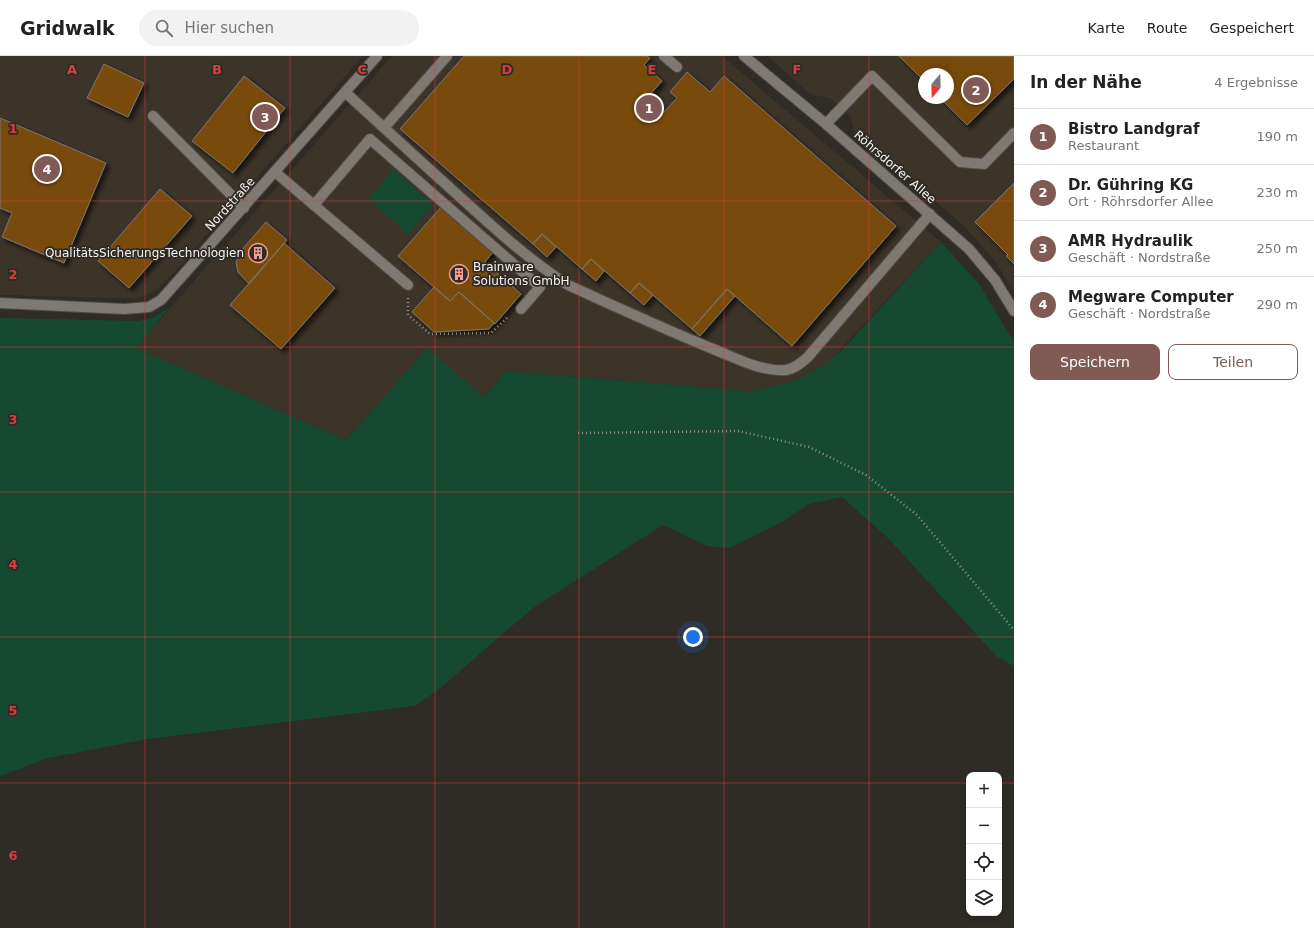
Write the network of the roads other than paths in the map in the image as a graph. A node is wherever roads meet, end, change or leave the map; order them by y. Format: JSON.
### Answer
{"nodes":[{"id":1,"x":377,"y":56,"type":"edge"},
{"id":2,"x":447,"y":56,"type":"edge"},
{"id":3,"x":664,"y":56,"type":"edge"},
{"id":4,"x":744,"y":56,"type":"edge"},
{"id":5,"x":677,"y":67,"type":"dead end"},
{"id":6,"x":345,"y":92,"type":"junction"},
{"id":7,"x":153,"y":116,"type":"dead end"},
{"id":8,"x":826,"y":124,"type":"junction"},
{"id":9,"x":384,"y":128,"type":"junction"},
{"id":10,"x":1014,"y":133,"type":"edge"},
{"id":11,"x":275,"y":172,"type":"junction"},
{"id":12,"x":314,"y":205,"type":"junction"},
{"id":13,"x":244,"y":208,"type":"junction"},
{"id":14,"x":930,"y":214,"type":"junction"},
{"id":15,"x":408,"y":285,"type":"road end"},
{"id":16,"x":0,"y":303,"type":"edge"},
{"id":17,"x":521,"y":309,"type":"road end"},
{"id":18,"x":1014,"y":311,"type":"edge"}],
"edges":[{"from":1,"to":6,"type":"street","name":"Nordstraße"},
{"from":2,"to":9,"type":"street"},
{"from":3,"to":5,"type":"street"},
{"from":4,"to":8,"type":"street","name":"Röhrsdorfer Allee"},
{"from":6,"to":9,"type":"street"},
{"from":6,"to":11,"type":"street","name":"Nordstraße"},
{"from":7,"to":13,"type":"street"},
{"from":8,"to":10,"type":"street"},
{"from":8,"to":14,"type":"street","name":"Röhrsdorfer Allee"},
{"from":9,"to":14,"type":"street"},
{"from":11,"to":12,"type":"street"},
{"from":11,"to":13,"type":"street","name":"Nordstraße"},
{"from":12,"to":15,"type":"street"},
{"from":12,"to":17,"type":"street"},
{"from":13,"to":16,"type":"street","name":"Nordstraße"},
{"from":14,"to":18,"type":"street","name":"Röhrsdorfer Allee"}]}
